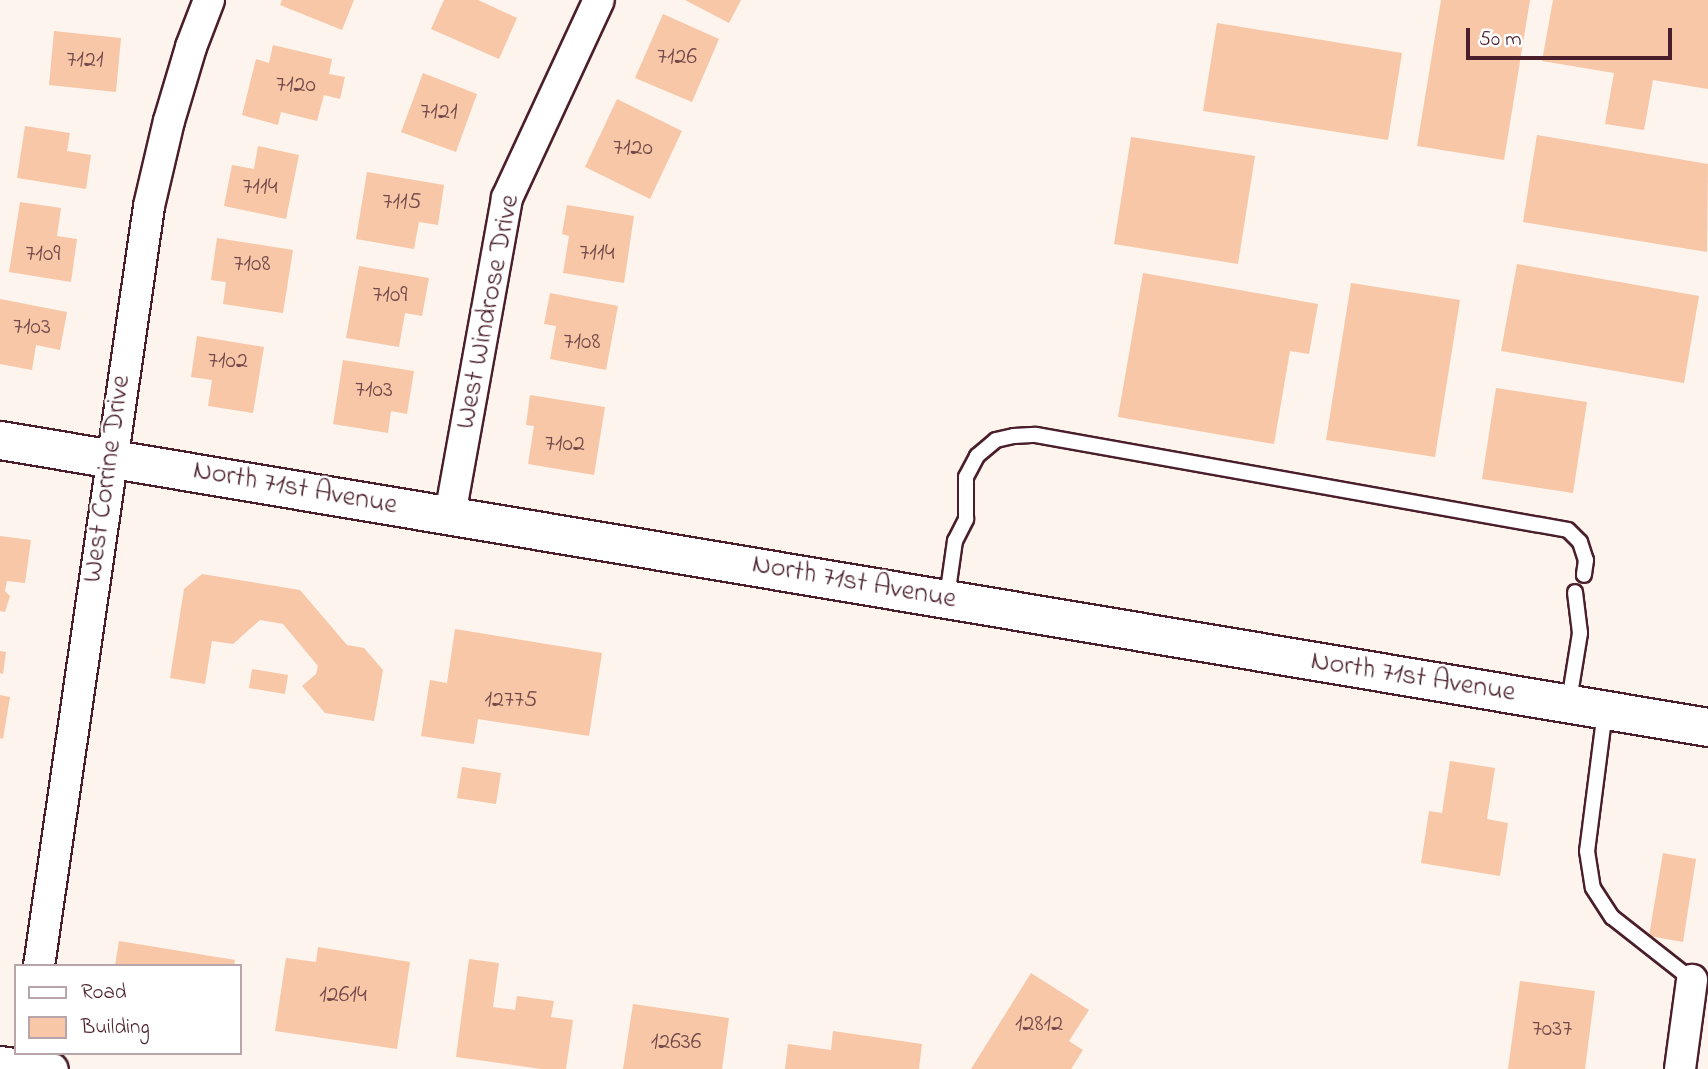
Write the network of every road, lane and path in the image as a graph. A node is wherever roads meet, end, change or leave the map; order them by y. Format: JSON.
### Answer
{"nodes":[{"id":1,"x":209,"y":0,"type":"edge"},
{"id":2,"x":599,"y":0,"type":"edge"},
{"id":3,"x":0,"y":440,"type":"edge"},
{"id":4,"x":111,"y":458,"type":"junction"},
{"id":5,"x":450,"y":515,"type":"junction"},
{"id":6,"x":1584,"y":576,"type":"dead end"},
{"id":7,"x":1575,"y":592,"type":"dead end"},
{"id":8,"x":947,"y":599,"type":"junction"},
{"id":9,"x":1569,"y":704,"type":"junction"},
{"id":10,"x":1605,"y":710,"type":"junction"},
{"id":11,"x":1708,"y":727,"type":"edge"},
{"id":12,"x":39,"y":964,"type":"edge"},
{"id":13,"x":1692,"y":980,"type":"joint"},
{"id":14,"x":1680,"y":1069,"type":"edge"}],
"edges":[{"from":1,"to":4,"type":"street","name":"West Corrine Drive"},
{"from":2,"to":5,"type":"street","name":"West Windrose Drive"},
{"from":3,"to":4,"type":"street","name":"North 71st Avenue"},
{"from":4,"to":5,"type":"street","name":"North 71st Avenue"},
{"from":4,"to":12,"type":"street","name":"West Corrine Drive"},
{"from":5,"to":8,"type":"street","name":"North 71st Avenue"},
{"from":6,"to":8,"type":"lane"},
{"from":7,"to":9,"type":"lane"},
{"from":8,"to":9,"type":"street","name":"North 71st Avenue"},
{"from":9,"to":10,"type":"street","name":"North 71st Avenue"},
{"from":10,"to":11,"type":"street","name":"North 71st Avenue"},
{"from":10,"to":13,"type":"lane"},
{"from":13,"to":14,"type":"street"}]}
